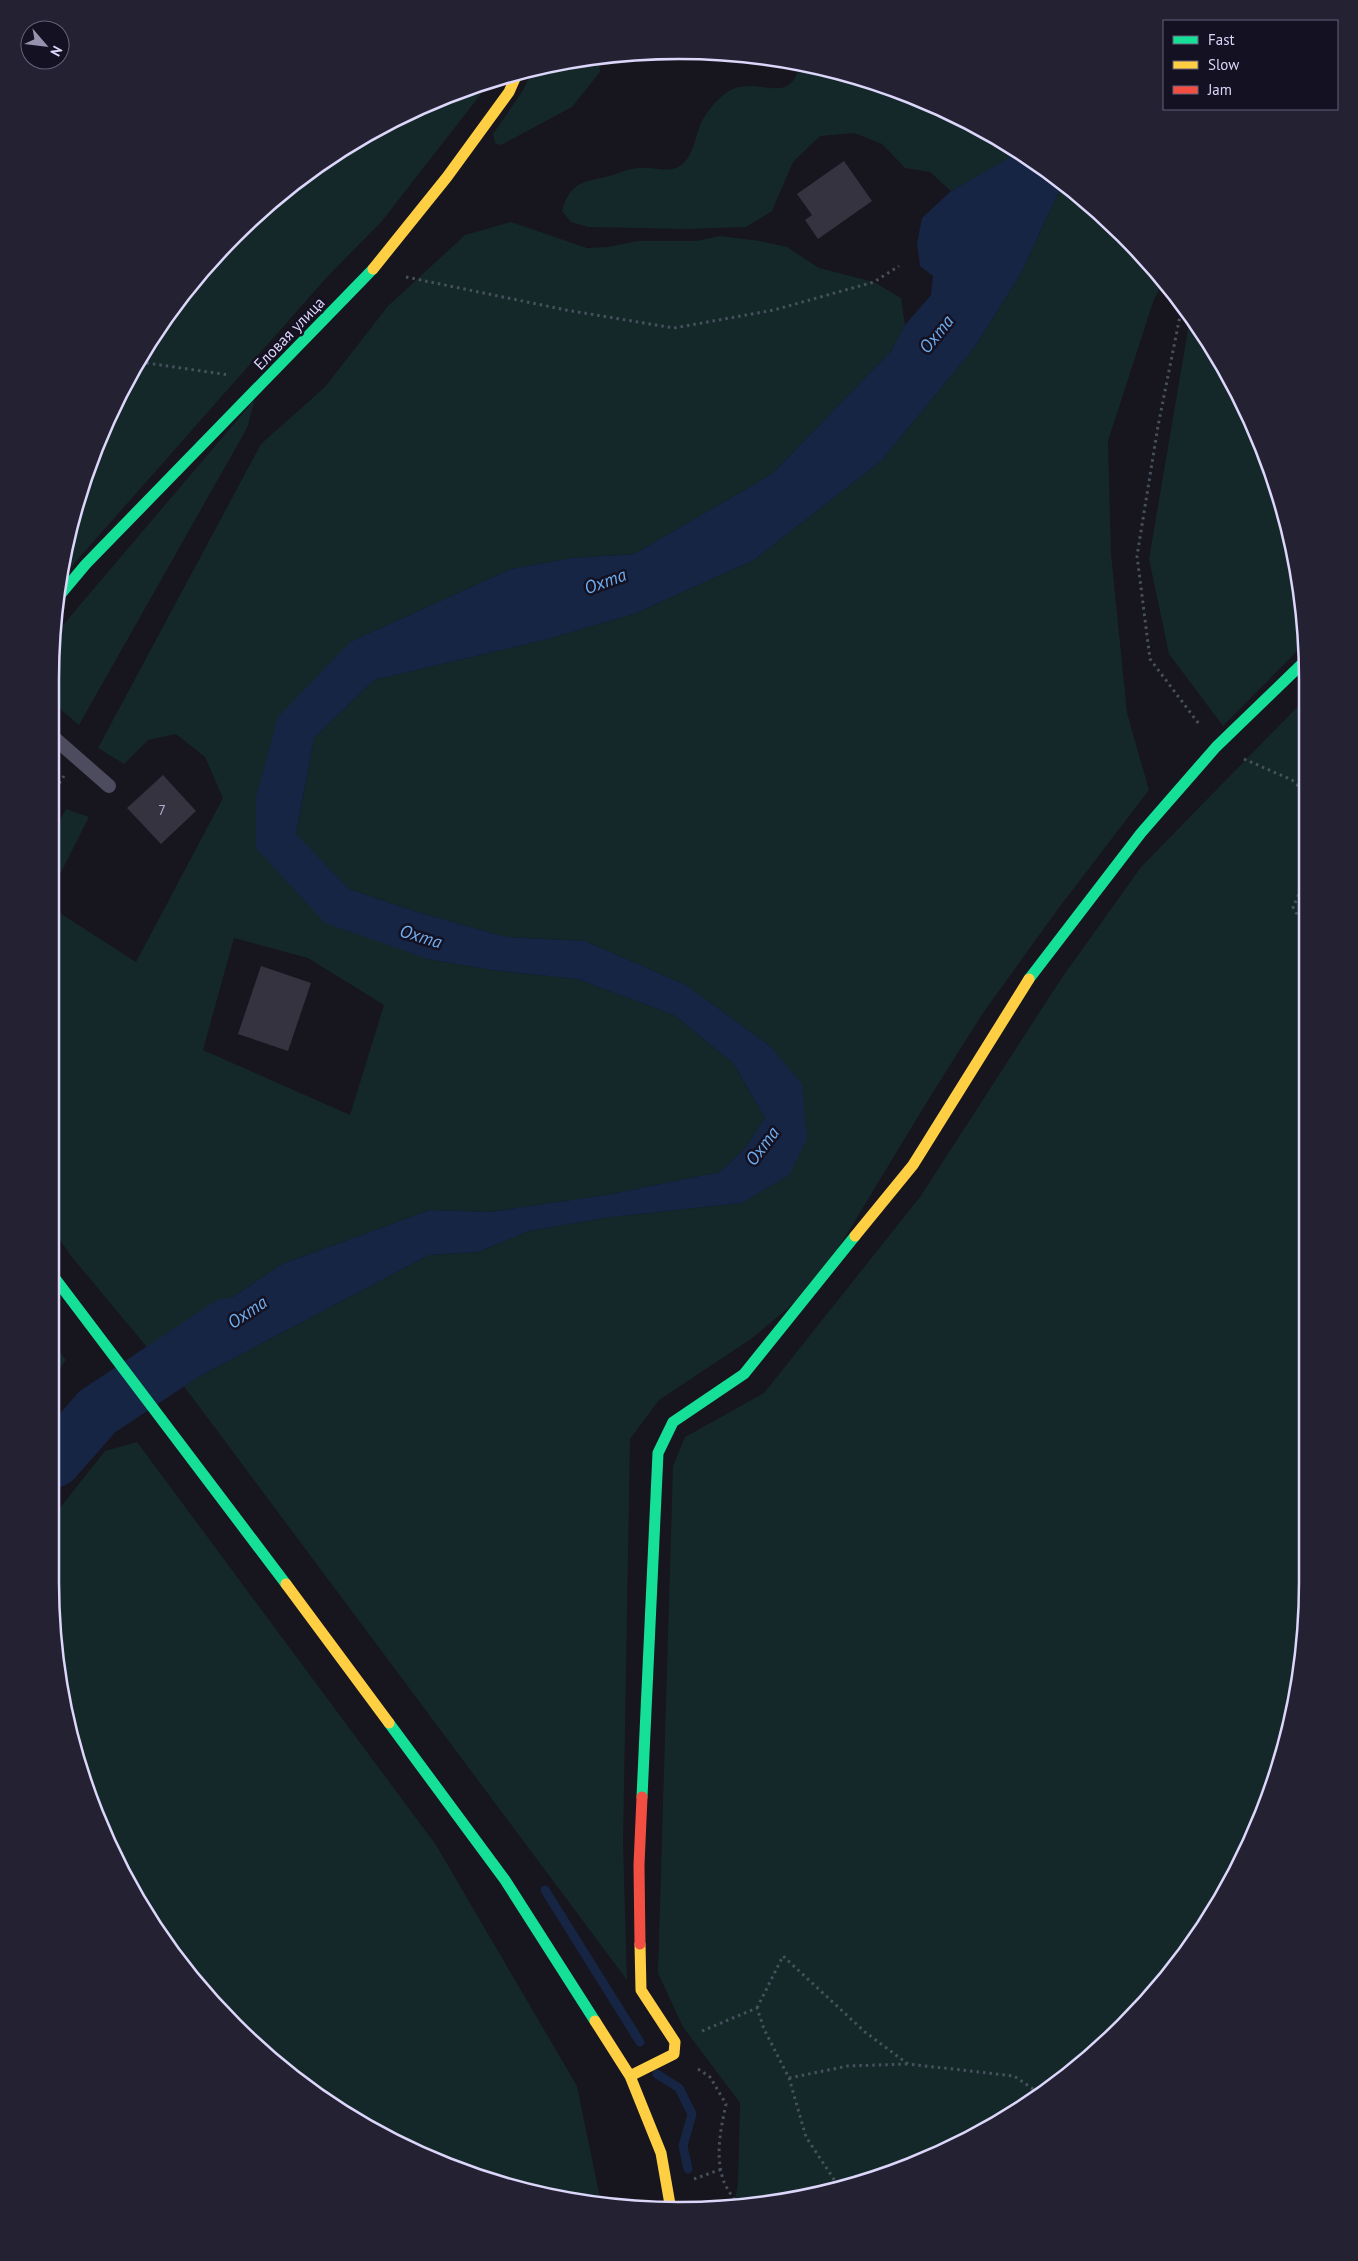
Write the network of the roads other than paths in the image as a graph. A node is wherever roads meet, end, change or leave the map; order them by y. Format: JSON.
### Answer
{"nodes":[{"id":1,"x":514,"y":81,"type":"edge"},
{"id":2,"x":66,"y":588,"type":"edge"},
{"id":3,"x":1299,"y":667,"type":"edge"},
{"id":4,"x":59,"y":742,"type":"edge"},
{"id":5,"x":109,"y":786,"type":"dead end"},
{"id":6,"x":59,"y":1284,"type":"edge"},
{"id":7,"x":630,"y":2076,"type":"junction"},
{"id":8,"x":670,"y":2202,"type":"edge"}],
"edges":[{"from":1,"to":2,"type":"street","name":"Еловая улица"},
{"from":3,"to":7,"type":"street"},
{"from":4,"to":5,"type":"lane"},
{"from":6,"to":7,"type":"street"},
{"from":7,"to":8,"type":"street"}]}
